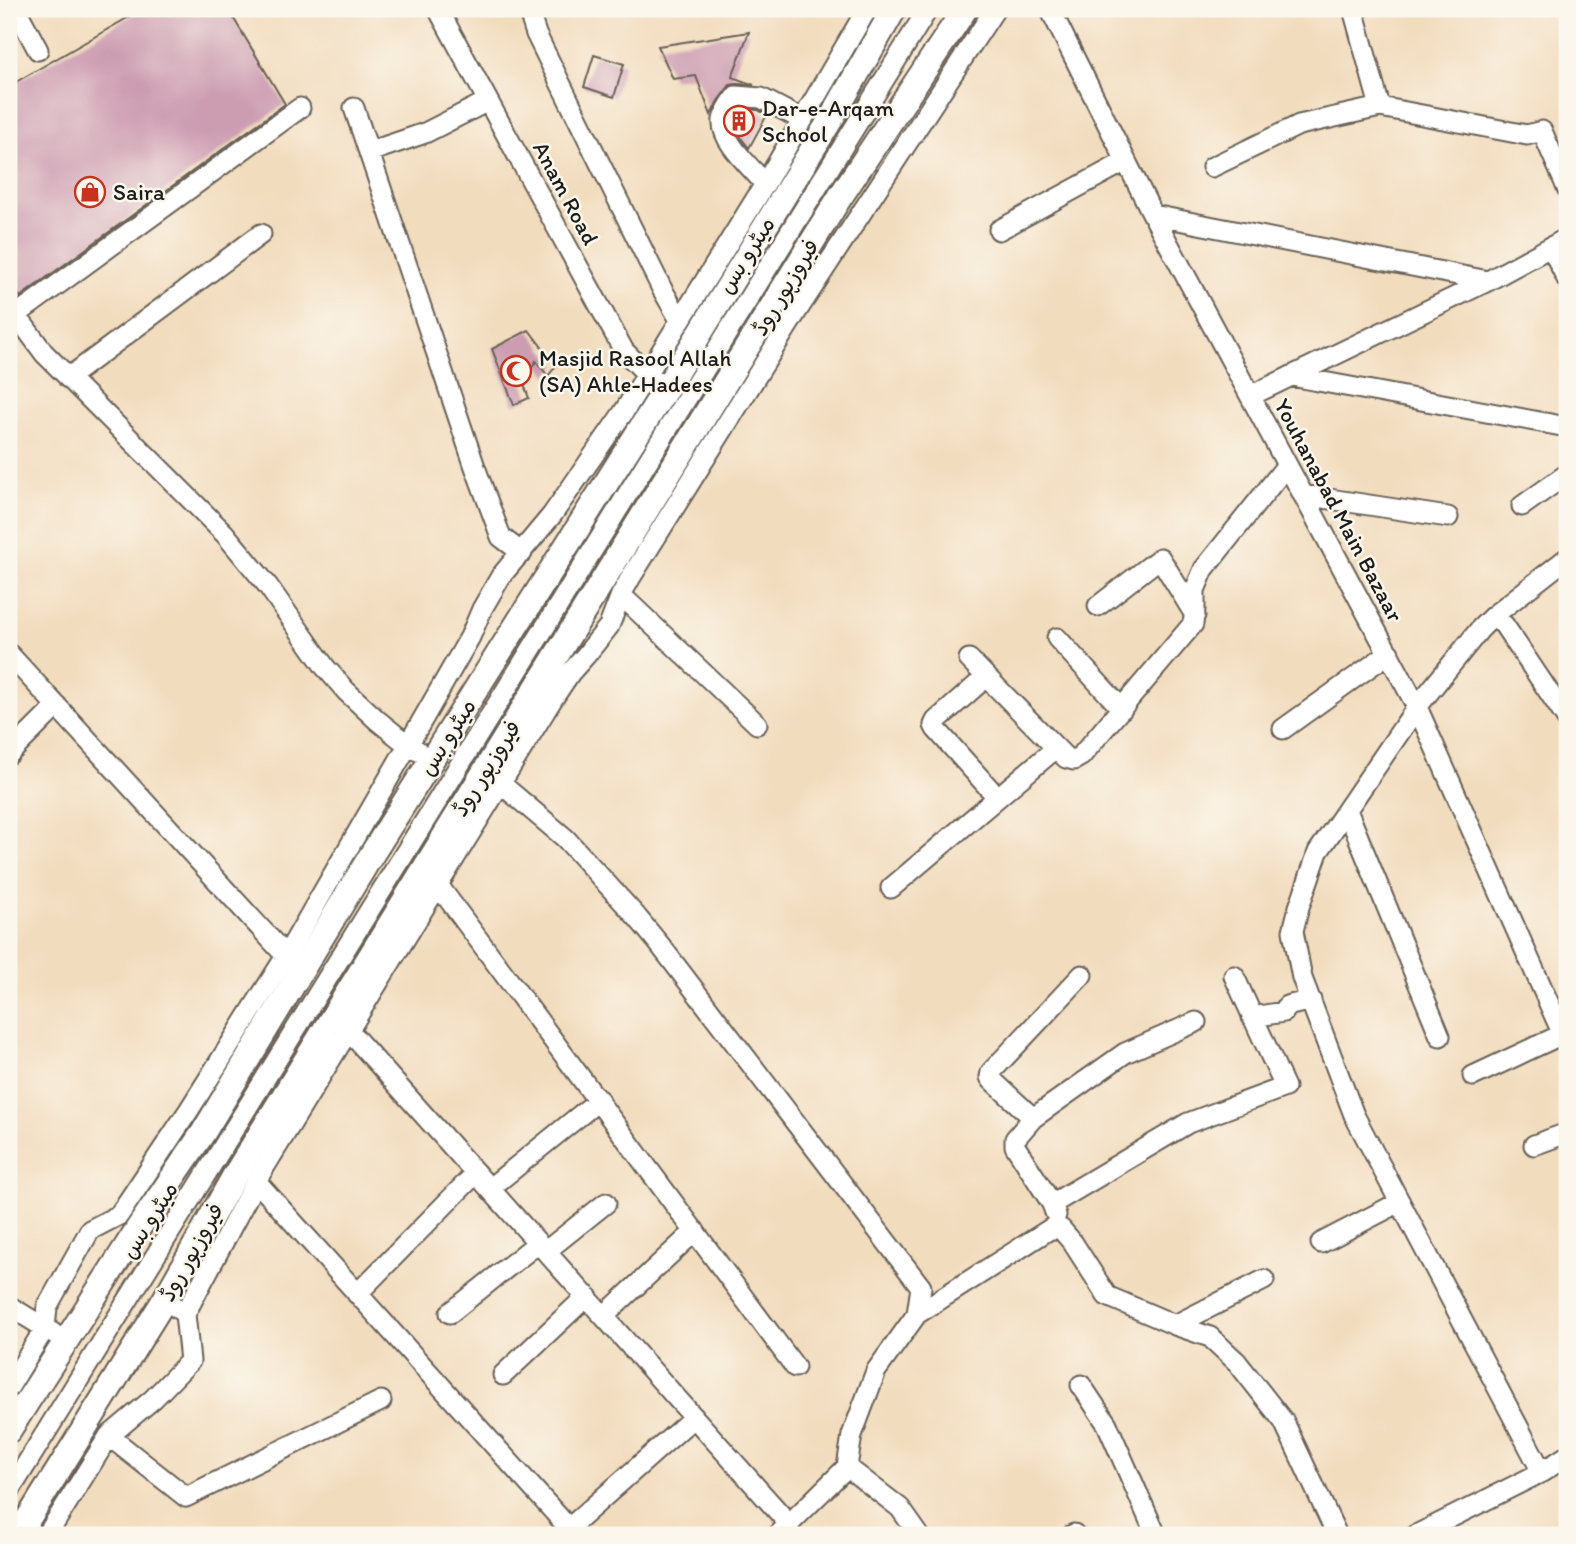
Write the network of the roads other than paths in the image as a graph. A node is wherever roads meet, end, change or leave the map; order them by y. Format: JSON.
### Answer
{"nodes":[{"id":1,"x":16,"y":9,"type":"edge"},
{"id":2,"x":438,"y":9,"type":"edge"},
{"id":3,"x":528,"y":9,"type":"edge"},
{"id":4,"x":867,"y":9,"type":"edge"},
{"id":5,"x":894,"y":9,"type":"edge"},
{"id":6,"x":928,"y":9,"type":"edge"},
{"id":7,"x":965,"y":9,"type":"edge"},
{"id":8,"x":995,"y":9,"type":"edge"},
{"id":9,"x":1050,"y":9,"type":"edge"},
{"id":10,"x":1353,"y":9,"type":"edge"},
{"id":11,"x":38,"y":50,"type":"dead end"},
{"id":12,"x":488,"y":101,"type":"junction"},
{"id":13,"x":1380,"y":107,"type":"junction"},
{"id":14,"x":300,"y":108,"type":"dead end"},
{"id":15,"x":354,"y":108,"type":"dead end"},
{"id":16,"x":815,"y":116,"type":"junction"},
{"id":17,"x":369,"y":152,"type":"junction"},
{"id":18,"x":1126,"y":162,"type":"junction"},
{"id":19,"x":1212,"y":167,"type":"dead end"},
{"id":20,"x":765,"y":184,"type":"junction"},
{"id":21,"x":1567,"y":188,"type":"edge"},
{"id":22,"x":1153,"y":215,"type":"junction"},
{"id":23,"x":999,"y":230,"type":"dead end"},
{"id":24,"x":261,"y":234,"type":"dead end"},
{"id":25,"x":1559,"y":242,"type":"edge"},
{"id":26,"x":741,"y":245,"type":"junction"},
{"id":27,"x":1567,"y":279,"type":"edge"},
{"id":28,"x":1488,"y":281,"type":"junction"},
{"id":29,"x":13,"y":310,"type":"edge"},
{"id":30,"x":680,"y":320,"type":"junction"},
{"id":31,"x":646,"y":373,"type":"junction"},
{"id":32,"x":1291,"y":376,"type":"junction"},
{"id":33,"x":68,"y":378,"type":"junction"},
{"id":34,"x":667,"y":387,"type":"junction"},
{"id":35,"x":1250,"y":396,"type":"junction"},
{"id":36,"x":1567,"y":427,"type":"edge"},
{"id":37,"x":1287,"y":465,"type":"junction"},
{"id":38,"x":1567,"y":474,"type":"edge"},
{"id":39,"x":1303,"y":495,"type":"junction"},
{"id":40,"x":1521,"y":506,"type":"dead end"},
{"id":41,"x":1448,"y":517,"type":"dead end"},
{"id":42,"x":522,"y":553,"type":"junction"},
{"id":43,"x":1567,"y":558,"type":"edge"},
{"id":44,"x":621,"y":595,"type":"junction"},
{"id":45,"x":1098,"y":606,"type":"dead end"},
{"id":46,"x":1195,"y":615,"type":"junction"},
{"id":47,"x":1493,"y":616,"type":"junction"},
{"id":48,"x":1057,"y":638,"type":"dead end"},
{"id":49,"x":1389,"y":653,"type":"junction"},
{"id":50,"x":9,"y":654,"type":"edge"},
{"id":51,"x":969,"y":659,"type":"dead end"},
{"id":52,"x":986,"y":677,"type":"junction"},
{"id":53,"x":57,"y":706,"type":"junction"},
{"id":54,"x":1417,"y":707,"type":"junction"},
{"id":55,"x":1122,"y":709,"type":"junction"},
{"id":56,"x":1567,"y":719,"type":"edge"},
{"id":57,"x":757,"y":724,"type":"dead end"},
{"id":58,"x":1283,"y":729,"type":"dead end"},
{"id":59,"x":408,"y":746,"type":"junction"},
{"id":60,"x":1056,"y":748,"type":"junction"},
{"id":61,"x":9,"y":754,"type":"edge"},
{"id":62,"x":432,"y":759,"type":"junction"},
{"id":63,"x":493,"y":777,"type":"junction"},
{"id":64,"x":997,"y":797,"type":"junction"},
{"id":65,"x":1347,"y":810,"type":"junction"},
{"id":66,"x":438,"y":885,"type":"junction"},
{"id":67,"x":891,"y":888,"type":"dead end"},
{"id":68,"x":294,"y":963,"type":"junction"},
{"id":69,"x":1082,"y":975,"type":"dead end"},
{"id":70,"x":1234,"y":976,"type":"dead end"},
{"id":71,"x":1311,"y":1000,"type":"junction"},
{"id":72,"x":1252,"y":1017,"type":"junction"},
{"id":73,"x":1196,"y":1022,"type":"dead end"},
{"id":74,"x":340,"y":1024,"type":"junction"},
{"id":75,"x":1440,"y":1036,"type":"dead end"},
{"id":76,"x":1566,"y":1036,"type":"edge"},
{"id":77,"x":1474,"y":1076,"type":"dead end"},
{"id":78,"x":599,"y":1100,"type":"junction"},
{"id":79,"x":1033,"y":1118,"type":"junction"},
{"id":80,"x":1567,"y":1133,"type":"edge"},
{"id":81,"x":1534,"y":1145,"type":"dead end"},
{"id":82,"x":476,"y":1172,"type":"junction"},
{"id":83,"x":256,"y":1181,"type":"junction"},
{"id":84,"x":490,"y":1188,"type":"junction"},
{"id":85,"x":1400,"y":1202,"type":"junction"},
{"id":86,"x":606,"y":1203,"type":"dead end"},
{"id":87,"x":1052,"y":1204,"type":"junction"},
{"id":88,"x":1061,"y":1229,"type":"junction"},
{"id":89,"x":695,"y":1231,"type":"junction"},
{"id":90,"x":1321,"y":1243,"type":"dead end"},
{"id":91,"x":542,"y":1247,"type":"junction"},
{"id":92,"x":1264,"y":1280,"type":"dead end"},
{"id":93,"x":357,"y":1294,"type":"junction"},
{"id":94,"x":587,"y":1296,"type":"junction"},
{"id":95,"x":165,"y":1299,"type":"junction"},
{"id":96,"x":9,"y":1306,"type":"edge"},
{"id":97,"x":450,"y":1313,"type":"dead end"},
{"id":98,"x":185,"y":1314,"type":"junction"},
{"id":99,"x":918,"y":1314,"type":"junction"},
{"id":100,"x":604,"y":1316,"type":"junction"},
{"id":101,"x":1175,"y":1325,"type":"junction"},
{"id":102,"x":55,"y":1335,"type":"junction"},
{"id":103,"x":796,"y":1367,"type":"dead end"},
{"id":104,"x":503,"y":1375,"type":"dead end"},
{"id":105,"x":1082,"y":1385,"type":"dead end"},
{"id":106,"x":9,"y":1387,"type":"edge"},
{"id":107,"x":381,"y":1401,"type":"dead end"},
{"id":108,"x":694,"y":1417,"type":"junction"},
{"id":109,"x":9,"y":1430,"type":"edge"},
{"id":110,"x":108,"y":1436,"type":"junction"},
{"id":111,"x":1567,"y":1456,"type":"edge"},
{"id":112,"x":847,"y":1467,"type":"junction"},
{"id":113,"x":1542,"y":1472,"type":"junction"},
{"id":114,"x":9,"y":1492,"type":"edge"},
{"id":115,"x":784,"y":1530,"type":"edge"},
{"id":116,"x":564,"y":1531,"type":"edge"},
{"id":117,"x":53,"y":1533,"type":"edge"},
{"id":118,"x":19,"y":1535,"type":"edge"},
{"id":119,"x":919,"y":1535,"type":"edge"},
{"id":120,"x":1156,"y":1535,"type":"edge"},
{"id":121,"x":1337,"y":1535,"type":"edge"},
{"id":122,"x":1416,"y":1535,"type":"edge"}],
"edges":[{"from":1,"to":11,"type":"street"},
{"from":2,"to":12,"type":"street","name":"Anam Road"},
{"from":3,"to":30,"type":"street"},
{"from":4,"to":16,"type":"street"},
{"from":5,"to":16,"type":"main road","name":"فیروزپور روڈ"},
{"from":6,"to":114,"type":"street","name":"میٹرو بس"},
{"from":7,"to":63,"type":"main road","name":"فیروزپور روڈ"},
{"from":8,"to":44,"type":"street"},
{"from":9,"to":18,"type":"street","name":"Youhanabad Main Bazaar"},
{"from":10,"to":13,"type":"street"},
{"from":12,"to":17,"type":"street"},
{"from":12,"to":31,"type":"street","name":"Anam Road"},
{"from":13,"to":19,"type":"street"},
{"from":13,"to":21,"type":"street"},
{"from":14,"to":29,"type":"street"},
{"from":15,"to":17,"type":"street"},
{"from":16,"to":20,"type":"street"},
{"from":16,"to":20,"type":"street"},
{"from":16,"to":26,"type":"main road","name":"فیروزپور روڈ"},
{"from":17,"to":42,"type":"street"},
{"from":18,"to":22,"type":"street","name":"Youhanabad Main Bazaar"},
{"from":18,"to":23,"type":"street"},
{"from":20,"to":26,"type":"street"},
{"from":22,"to":28,"type":"street"},
{"from":22,"to":35,"type":"street","name":"Youhanabad Main Bazaar"},
{"from":24,"to":33,"type":"street"},
{"from":25,"to":27,"type":"street"},
{"from":25,"to":28,"type":"street"},
{"from":26,"to":30,"type":"street"},
{"from":26,"to":34,"type":"main road","name":"فیروزپور روڈ"},
{"from":28,"to":32,"type":"street"},
{"from":29,"to":33,"type":"street"},
{"from":30,"to":31,"type":"street"},
{"from":31,"to":34,"type":"street","name":"Anam Road"},
{"from":31,"to":42,"type":"street"},
{"from":32,"to":35,"type":"street"},
{"from":32,"to":36,"type":"street"},
{"from":33,"to":59,"type":"street"},
{"from":34,"to":62,"type":"main road","name":"فیروزپور روڈ"},
{"from":35,"to":37,"type":"street","name":"Youhanabad Main Bazaar"},
{"from":37,"to":39,"type":"street","name":"Youhanabad Main Bazaar"},
{"from":37,"to":46,"type":"street"},
{"from":38,"to":40,"type":"street"},
{"from":39,"to":41,"type":"street"},
{"from":39,"to":49,"type":"street","name":"Youhanabad Main Bazaar"},
{"from":42,"to":59,"type":"street"},
{"from":43,"to":47,"type":"street"},
{"from":44,"to":57,"type":"street"},
{"from":44,"to":63,"type":"street"},
{"from":45,"to":46,"type":"street"},
{"from":46,"to":55,"type":"street"},
{"from":47,"to":54,"type":"street"},
{"from":47,"to":56,"type":"street"},
{"from":48,"to":55,"type":"street"},
{"from":49,"to":54,"type":"street","name":"Youhanabad Main Bazaar"},
{"from":49,"to":58,"type":"street"},
{"from":50,"to":53,"type":"street"},
{"from":51,"to":52,"type":"street"},
{"from":52,"to":60,"type":"street"},
{"from":52,"to":64,"type":"street"},
{"from":53,"to":61,"type":"street"},
{"from":53,"to":68,"type":"street"},
{"from":54,"to":65,"type":"street"},
{"from":54,"to":76,"type":"street","name":"Youhanabad Main Bazaar"},
{"from":55,"to":60,"type":"street"},
{"from":59,"to":62,"type":"street"},
{"from":59,"to":68,"type":"street"},
{"from":60,"to":64,"type":"street"},
{"from":62,"to":68,"type":"main road","name":"فیروزپور روڈ"},
{"from":63,"to":66,"type":"street"},
{"from":63,"to":74,"type":"main road","name":"فیروزپور روڈ"},
{"from":63,"to":99,"type":"street"},
{"from":64,"to":67,"type":"street"},
{"from":65,"to":71,"type":"street"},
{"from":65,"to":75,"type":"street"},
{"from":66,"to":74,"type":"street"},
{"from":66,"to":78,"type":"street"},
{"from":68,"to":102,"type":"main road","name":"فیروزپور روڈ"},
{"from":68,"to":102,"type":"street"},
{"from":69,"to":79,"type":"street"},
{"from":70,"to":72,"type":"street"},
{"from":71,"to":72,"type":"street"},
{"from":71,"to":85,"type":"street"},
{"from":72,"to":87,"type":"street"},
{"from":73,"to":79,"type":"street"},
{"from":74,"to":82,"type":"street"},
{"from":74,"to":83,"type":"street"},
{"from":74,"to":95,"type":"main road","name":"فیروزپور روڈ"},
{"from":76,"to":77,"type":"street"},
{"from":78,"to":84,"type":"street"},
{"from":78,"to":89,"type":"street"},
{"from":79,"to":87,"type":"street"},
{"from":80,"to":81,"type":"street"},
{"from":82,"to":84,"type":"street"},
{"from":82,"to":93,"type":"street"},
{"from":83,"to":93,"type":"street"},
{"from":83,"to":98,"type":"street"},
{"from":84,"to":91,"type":"street"},
{"from":85,"to":90,"type":"street"},
{"from":85,"to":113,"type":"street"},
{"from":86,"to":91,"type":"street"},
{"from":87,"to":88,"type":"street"},
{"from":88,"to":99,"type":"street"},
{"from":88,"to":101,"type":"street"},
{"from":89,"to":100,"type":"street"},
{"from":89,"to":103,"type":"street"},
{"from":91,"to":94,"type":"street"},
{"from":91,"to":97,"type":"street"},
{"from":92,"to":101,"type":"street"},
{"from":93,"to":116,"type":"street"},
{"from":94,"to":100,"type":"street"},
{"from":94,"to":104,"type":"street"},
{"from":95,"to":98,"type":"street"},
{"from":95,"to":118,"type":"main road","name":"فیروزپور روڈ"},
{"from":96,"to":102,"type":"street"},
{"from":98,"to":110,"type":"street"},
{"from":99,"to":112,"type":"street"},
{"from":100,"to":108,"type":"street"},
{"from":101,"to":121,"type":"street"},
{"from":102,"to":106,"type":"street"},
{"from":102,"to":109,"type":"main road","name":"فیروزپور روڈ"},
{"from":105,"to":120,"type":"street"},
{"from":107,"to":110,"type":"street"},
{"from":108,"to":115,"type":"street"},
{"from":108,"to":116,"type":"street"},
{"from":110,"to":117,"type":"street"},
{"from":111,"to":113,"type":"street"},
{"from":112,"to":115,"type":"street"},
{"from":112,"to":119,"type":"street"},
{"from":113,"to":122,"type":"street"}]}
